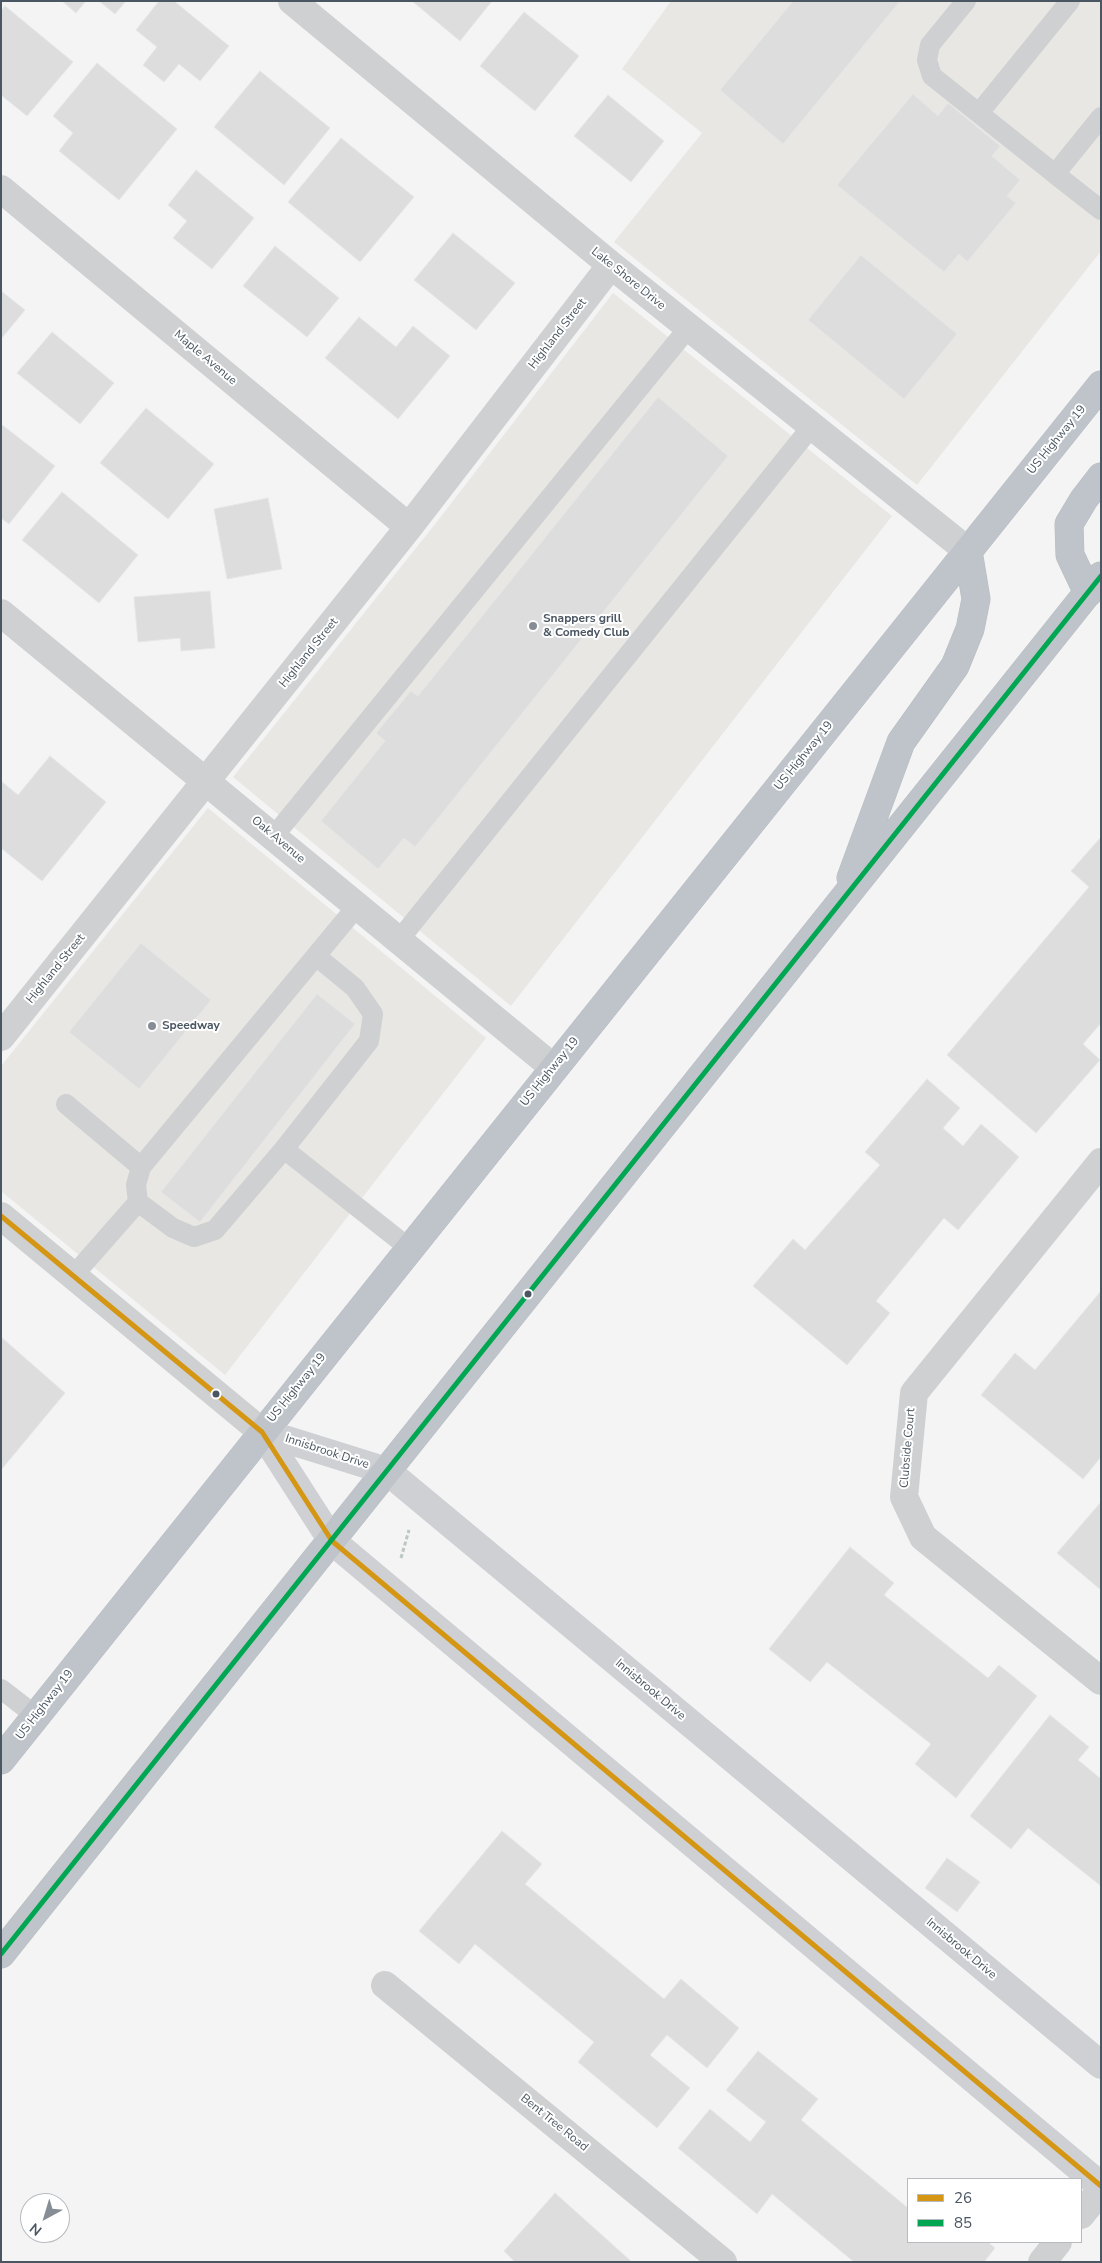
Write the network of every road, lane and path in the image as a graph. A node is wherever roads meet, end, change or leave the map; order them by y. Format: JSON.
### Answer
{"nodes":[{"id":1,"x":292,"y":1,"type":"edge"},
{"id":2,"x":966,"y":1,"type":"edge"},
{"id":3,"x":1070,"y":1,"type":"edge"},
{"id":4,"x":979,"y":113,"type":"junction"},
{"id":5,"x":1101,"y":117,"type":"edge"},
{"id":6,"x":1055,"y":174,"type":"junction"},
{"id":7,"x":1,"y":189,"type":"edge"},
{"id":8,"x":1101,"y":210,"type":"edge"},
{"id":9,"x":612,"y":266,"type":"junction"},
{"id":10,"x":689,"y":327,"type":"junction"},
{"id":11,"x":1101,"y":385,"type":"edge"},
{"id":12,"x":812,"y":426,"type":"junction"},
{"id":13,"x":1101,"y":477,"type":"edge"},
{"id":14,"x":409,"y":527,"type":"junction"},
{"id":15,"x":968,"y":551,"type":"junction"},
{"id":16,"x":1094,"y":585,"type":"edge"},
{"id":17,"x":1,"y":613,"type":"edge"},
{"id":18,"x":206,"y":781,"type":"junction"},
{"id":19,"x":274,"y":836,"type":"junction"},
{"id":20,"x":843,"y":900,"type":"junction"},
{"id":21,"x":358,"y":906,"type":"junction"},
{"id":22,"x":399,"y":940,"type":"junction"},
{"id":23,"x":316,"y":956,"type":"junction"},
{"id":24,"x":1,"y":1037,"type":"edge"},
{"id":25,"x":554,"y":1068,"type":"junction"},
{"id":26,"x":66,"y":1104,"type":"dead end"},
{"id":27,"x":284,"y":1150,"type":"junction"},
{"id":28,"x":1101,"y":1162,"type":"edge"},
{"id":29,"x":141,"y":1167,"type":"junction"},
{"id":30,"x":138,"y":1202,"type":"junction"},
{"id":31,"x":1,"y":1216,"type":"edge"},
{"id":32,"x":409,"y":1248,"type":"junction"},
{"id":33,"x":73,"y":1276,"type":"junction"},
{"id":34,"x":262,"y":1432,"type":"junction"},
{"id":35,"x":387,"y":1471,"type":"junction"},
{"id":36,"x":410,"y":1527,"type":"dead end"},
{"id":37,"x":332,"y":1541,"type":"junction"},
{"id":38,"x":401,"y":1562,"type":"dead end"},
{"id":39,"x":1101,"y":1682,"type":"edge"},
{"id":40,"x":1,"y":1689,"type":"edge"},
{"id":41,"x":36,"y":1716,"type":"junction"},
{"id":42,"x":1,"y":1760,"type":"edge"},
{"id":43,"x":1,"y":1954,"type":"edge"},
{"id":44,"x":384,"y":1985,"type":"dead end"},
{"id":45,"x":1101,"y":2065,"type":"edge"},
{"id":46,"x":1101,"y":2186,"type":"edge"},
{"id":47,"x":1101,"y":2190,"type":"edge"},
{"id":48,"x":1082,"y":2213,"type":"edge"},
{"id":49,"x":1057,"y":2243,"type":"edge"},
{"id":50,"x":720,"y":2261,"type":"edge"},
{"id":51,"x":1042,"y":2262,"type":"edge"}],
"edges":[{"from":1,"to":9,"type":"street","name":"Lake Shore Drive"},
{"from":2,"to":4,"type":"lane"},
{"from":3,"to":4,"type":"lane"},
{"from":4,"to":6,"type":"lane"},
{"from":5,"to":6,"type":"lane"},
{"from":6,"to":8,"type":"lane"},
{"from":7,"to":14,"type":"street","name":"Maple Avenue"},
{"from":9,"to":10,"type":"street","name":"Lake Shore Drive"},
{"from":9,"to":14,"type":"street","name":"Highland Street"},
{"from":10,"to":12,"type":"street","name":"Lake Shore Drive"},
{"from":10,"to":19,"type":"lane"},
{"from":11,"to":15,"type":"highway","name":"US Highway 19"},
{"from":12,"to":15,"type":"street","name":"Lake Shore Drive"},
{"from":12,"to":22,"type":"lane"},
{"from":13,"to":16,"type":"highway"},
{"from":14,"to":18,"type":"street","name":"Highland Street"},
{"from":15,"to":20,"type":"highway"},
{"from":15,"to":25,"type":"highway","name":"US Highway 19"},
{"from":16,"to":20,"type":"highway"},
{"from":17,"to":18,"type":"street","name":"Oak Avenue"},
{"from":18,"to":19,"type":"street","name":"Oak Avenue"},
{"from":18,"to":24,"type":"street","name":"Highland Street"},
{"from":19,"to":21,"type":"street","name":"Oak Avenue"},
{"from":20,"to":35,"type":"highway"},
{"from":21,"to":22,"type":"street","name":"Oak Avenue"},
{"from":21,"to":23,"type":"lane"},
{"from":22,"to":25,"type":"street","name":"Oak Avenue"},
{"from":23,"to":27,"type":"lane"},
{"from":23,"to":29,"type":"lane"},
{"from":25,"to":32,"type":"highway","name":"US Highway 19"},
{"from":26,"to":29,"type":"lane"},
{"from":27,"to":30,"type":"lane"},
{"from":27,"to":32,"type":"lane"},
{"from":28,"to":39,"type":"street","name":"Clubside Court"},
{"from":29,"to":30,"type":"lane"},
{"from":30,"to":33,"type":"lane"},
{"from":31,"to":33,"type":"street"},
{"from":32,"to":34,"type":"highway","name":"US Highway 19"},
{"from":33,"to":34,"type":"street"},
{"from":34,"to":35,"type":"street","name":"Innisbrook Drive"},
{"from":34,"to":37,"type":"street","name":"Innisbrook Drive"},
{"from":34,"to":41,"type":"highway","name":"US Highway 19"},
{"from":35,"to":37,"type":"highway"},
{"from":35,"to":45,"type":"street","name":"Innisbrook Drive"},
{"from":36,"to":38,"type":"path"},
{"from":37,"to":43,"type":"highway"},
{"from":37,"to":46,"type":"street","name":"Innisbrook Drive"},
{"from":40,"to":41,"type":"lane"},
{"from":41,"to":42,"type":"highway","name":"US Highway 19"},
{"from":44,"to":50,"type":"street","name":"Bent Tree Road"},
{"from":47,"to":48,"type":"street"},
{"from":49,"to":51,"type":"street"}]}
